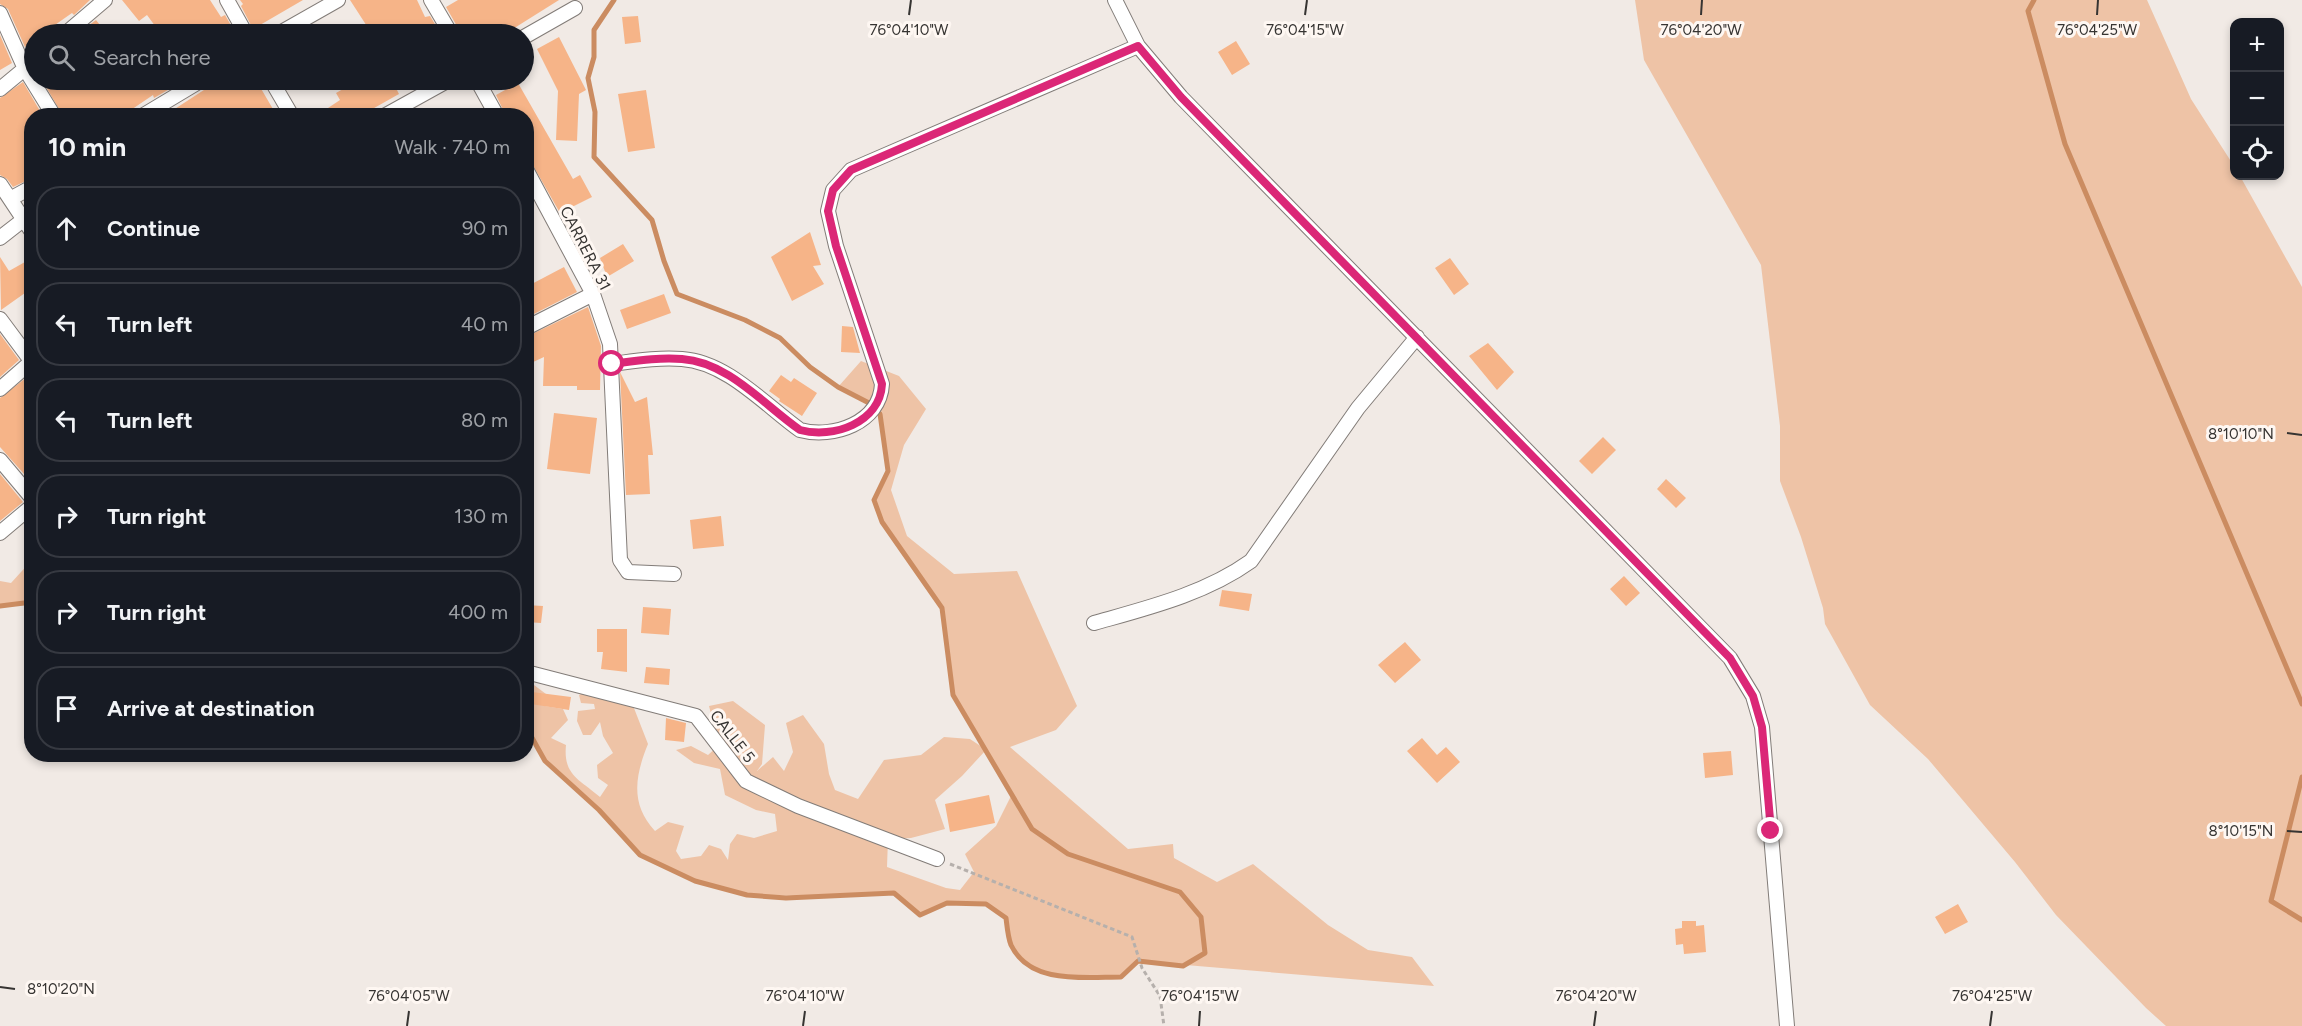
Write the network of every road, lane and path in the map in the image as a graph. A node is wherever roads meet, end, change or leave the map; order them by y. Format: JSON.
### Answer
{"nodes":[{"id":1,"x":105,"y":0,"type":"edge"},
{"id":2,"x":227,"y":0,"type":"edge"},
{"id":3,"x":338,"y":0,"type":"edge"},
{"id":4,"x":431,"y":0,"type":"edge"},
{"id":5,"x":1115,"y":0,"type":"edge"},
{"id":6,"x":91,"y":5,"type":"edge"},
{"id":7,"x":575,"y":8,"type":"dead end"},
{"id":8,"x":0,"y":14,"type":"edge"},
{"id":9,"x":74,"y":24,"type":"edge"},
{"id":10,"x":240,"y":24,"type":"edge"},
{"id":11,"x":296,"y":24,"type":"edge"},
{"id":12,"x":445,"y":24,"type":"edge"},
{"id":13,"x":534,"y":31,"type":"edge"},
{"id":14,"x":1138,"y":46,"type":"junction"},
{"id":15,"x":24,"y":55,"type":"edge"},
{"id":16,"x":24,"y":70,"type":"edge"},
{"id":17,"x":0,"y":89,"type":"edge"},
{"id":18,"x":42,"y":90,"type":"edge"},
{"id":19,"x":185,"y":90,"type":"edge"},
{"id":20,"x":278,"y":90,"type":"edge"},
{"id":21,"x":431,"y":90,"type":"edge"},
{"id":22,"x":483,"y":90,"type":"edge"},
{"id":23,"x":50,"y":108,"type":"edge"},
{"id":24,"x":155,"y":108,"type":"edge"},
{"id":25,"x":288,"y":108,"type":"edge"},
{"id":26,"x":398,"y":108,"type":"edge"},
{"id":27,"x":493,"y":108,"type":"edge"},
{"id":28,"x":0,"y":184,"type":"edge"},
{"id":29,"x":24,"y":191,"type":"edge"},
{"id":30,"x":534,"y":192,"type":"edge"},
{"id":31,"x":10,"y":199,"type":"junction"},
{"id":32,"x":23,"y":220,"type":"joint"},
{"id":33,"x":0,"y":238,"type":"edge"},
{"id":34,"x":593,"y":294,"type":"junction"},
{"id":35,"x":0,"y":319,"type":"edge"},
{"id":36,"x":534,"y":324,"type":"edge"},
{"id":37,"x":1417,"y":337,"type":"junction"},
{"id":38,"x":24,"y":352,"type":"edge"},
{"id":39,"x":612,"y":364,"type":"junction"},
{"id":40,"x":24,"y":368,"type":"edge"},
{"id":41,"x":0,"y":389,"type":"edge"},
{"id":42,"x":0,"y":460,"type":"edge"},
{"id":43,"x":24,"y":488,"type":"edge"},
{"id":44,"x":24,"y":513,"type":"edge"},
{"id":45,"x":0,"y":533,"type":"edge"},
{"id":46,"x":674,"y":573,"type":"dead end"},
{"id":47,"x":1094,"y":623,"type":"dead end"},
{"id":48,"x":534,"y":674,"type":"edge"},
{"id":49,"x":937,"y":859,"type":"joint"},
{"id":50,"x":1164,"y":1026,"type":"edge"},
{"id":51,"x":1787,"y":1026,"type":"edge"}],
"edges":[{"from":1,"to":6,"type":"street"},
{"from":2,"to":10,"type":"street"},
{"from":3,"to":11,"type":"street"},
{"from":4,"to":12,"type":"street"},
{"from":5,"to":14,"type":"street"},
{"from":6,"to":9,"type":"street"},
{"from":7,"to":13,"type":"street"},
{"from":8,"to":15,"type":"street"},
{"from":14,"to":37,"type":"street"},
{"from":14,"to":39,"type":"street"},
{"from":16,"to":17,"type":"street"},
{"from":18,"to":23,"type":"street"},
{"from":19,"to":24,"type":"street"},
{"from":20,"to":25,"type":"street"},
{"from":21,"to":26,"type":"street"},
{"from":22,"to":27,"type":"street"},
{"from":28,"to":31,"type":"street"},
{"from":29,"to":31,"type":"street"},
{"from":30,"to":34,"type":"street","name":"CARRERA 31"},
{"from":31,"to":32,"type":"street"},
{"from":32,"to":33,"type":"street"},
{"from":34,"to":36,"type":"street"},
{"from":34,"to":39,"type":"street","name":"CARRERA 31"},
{"from":35,"to":38,"type":"street"},
{"from":37,"to":47,"type":"street"},
{"from":37,"to":51,"type":"street"},
{"from":39,"to":46,"type":"street","name":"CARRERA 31"},
{"from":40,"to":41,"type":"street"},
{"from":42,"to":43,"type":"street"},
{"from":44,"to":45,"type":"street"},
{"from":48,"to":49,"type":"street","name":"CALLE 5"},
{"from":49,"to":50,"type":"path"}]}
